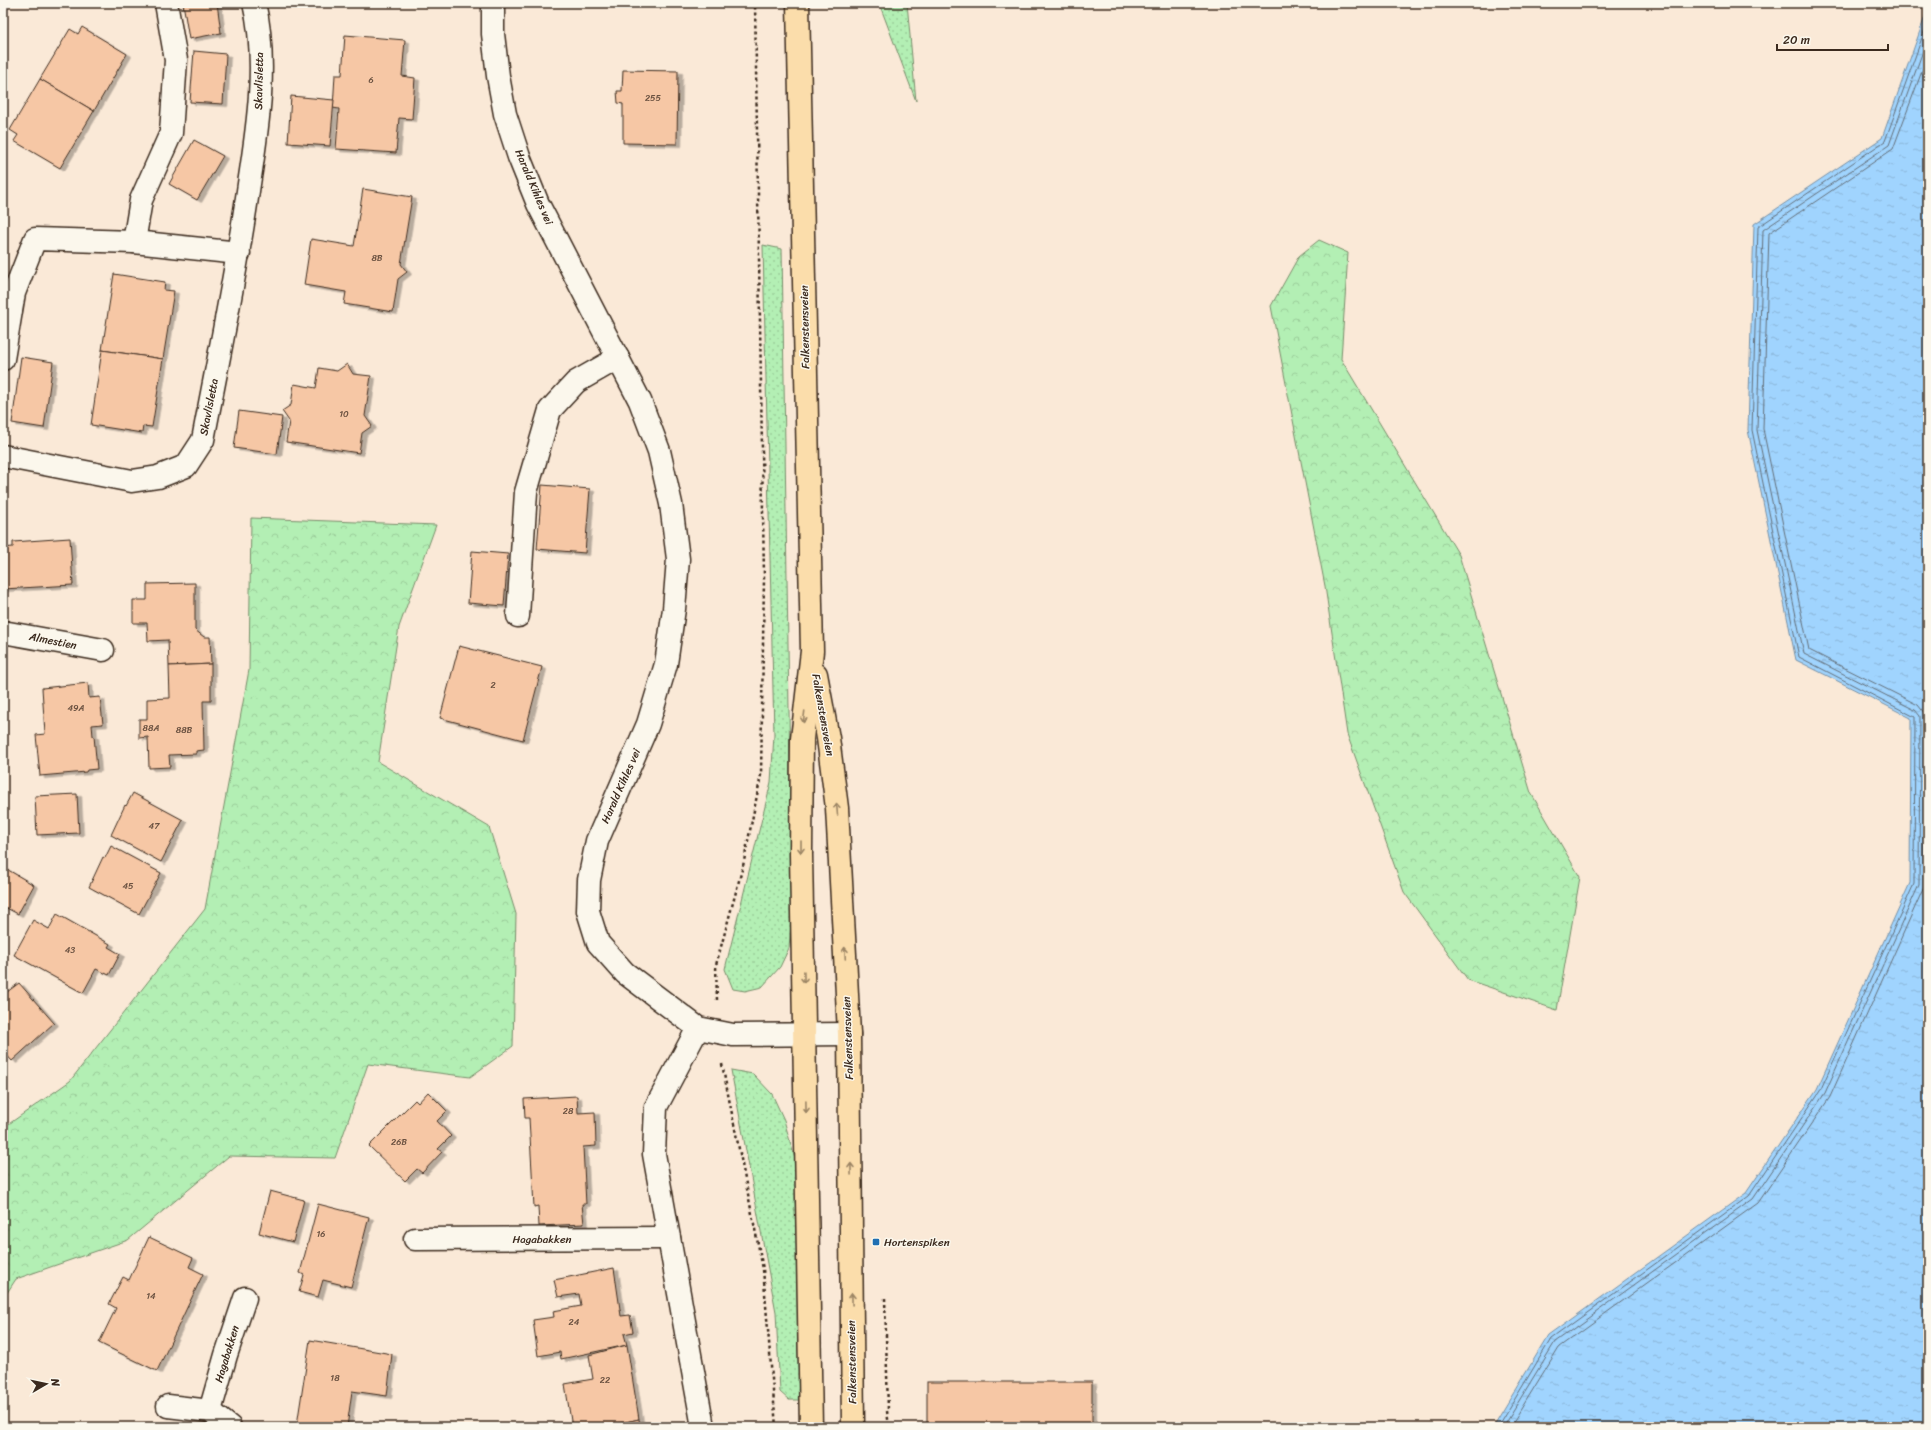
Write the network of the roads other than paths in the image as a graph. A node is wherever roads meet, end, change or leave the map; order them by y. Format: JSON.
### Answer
{"nodes":[{"id":1,"x":166,"y":3,"type":"edge"},
{"id":2,"x":254,"y":3,"type":"edge"},
{"id":3,"x":493,"y":3,"type":"edge"},
{"id":4,"x":798,"y":3,"type":"edge"},
{"id":5,"x":134,"y":242,"type":"junction"},
{"id":6,"x":239,"y":253,"type":"junction"},
{"id":7,"x":618,"y":358,"type":"junction"},
{"id":8,"x":3,"y":359,"type":"edge"},
{"id":9,"x":3,"y":456,"type":"edge"},
{"id":10,"x":518,"y":616,"type":"dead end"},
{"id":11,"x":3,"y":632,"type":"edge"},
{"id":12,"x":103,"y":650,"type":"dead end"},
{"id":13,"x":812,"y":651,"type":"junction"},
{"id":14,"x":707,"y":1030,"type":"junction"},
{"id":15,"x":806,"y":1034,"type":"junction"},
{"id":16,"x":849,"y":1034,"type":"junction"},
{"id":17,"x":669,"y":1238,"type":"junction"},
{"id":18,"x":415,"y":1239,"type":"dead end"},
{"id":19,"x":245,"y":1298,"type":"dead end"},
{"id":20,"x":168,"y":1406,"type":"dead end"},
{"id":21,"x":210,"y":1411,"type":"junction"},
{"id":22,"x":230,"y":1427,"type":"edge"},
{"id":23,"x":703,"y":1427,"type":"edge"},
{"id":24,"x":811,"y":1427,"type":"edge"},
{"id":25,"x":853,"y":1427,"type":"edge"}],
"edges":[{"from":1,"to":5,"type":"street"},
{"from":2,"to":6,"type":"street","name":"Skavlisletta"},
{"from":3,"to":7,"type":"street","name":"Harald Kihles vei"},
{"from":4,"to":13,"type":"main road","name":"Falkenstensveien"},
{"from":5,"to":6,"type":"street"},
{"from":5,"to":8,"type":"street"},
{"from":6,"to":9,"type":"street","name":"Skavlisletta"},
{"from":7,"to":10,"type":"street"},
{"from":7,"to":14,"type":"street","name":"Harald Kihles vei"},
{"from":11,"to":12,"type":"street","name":"Almestien"},
{"from":13,"to":15,"type":"main road","name":"Falkenstensveien","one_way":true},
{"from":16,"to":13,"type":"main road","name":"Falkenstensveien","one_way":true},
{"from":14,"to":15,"type":"street"},
{"from":14,"to":17,"type":"street"},
{"from":15,"to":16,"type":"street"},
{"from":15,"to":24,"type":"main road","name":"Falkenstensveien","one_way":true},
{"from":25,"to":16,"type":"main road","name":"Falkenstensveien","one_way":true},
{"from":17,"to":18,"type":"street","name":"Hagabakken"},
{"from":17,"to":23,"type":"street"},
{"from":19,"to":21,"type":"street","name":"Hagabakken"},
{"from":20,"to":21,"type":"street"},
{"from":21,"to":22,"type":"street"}]}
